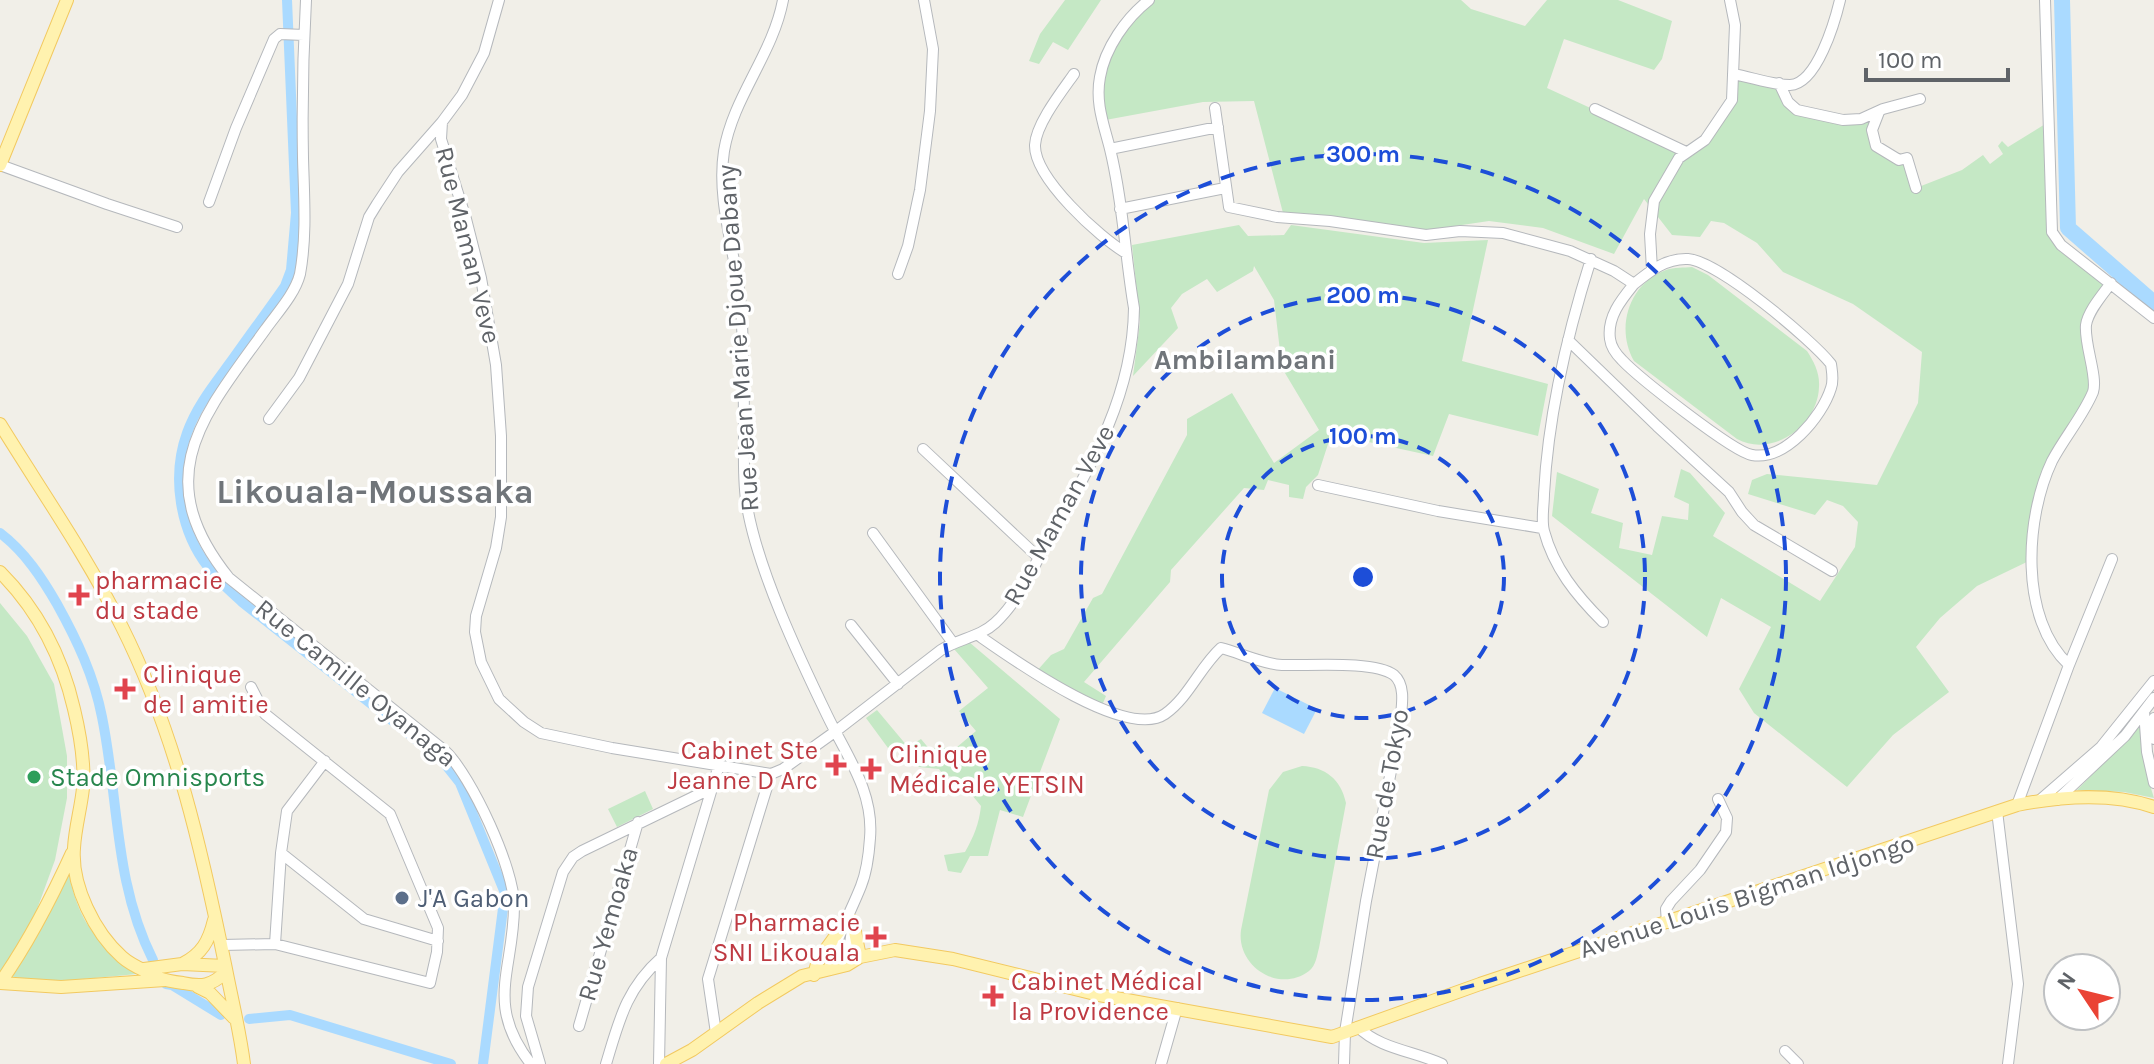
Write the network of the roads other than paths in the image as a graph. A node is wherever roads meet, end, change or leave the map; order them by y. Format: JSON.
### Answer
{"nodes":[{"id":1,"x":67,"y":0,"type":"edge"},
{"id":2,"x":306,"y":0,"type":"edge"},
{"id":3,"x":499,"y":0,"type":"edge"},
{"id":4,"x":783,"y":0,"type":"edge"},
{"id":5,"x":924,"y":0,"type":"edge"},
{"id":6,"x":1149,"y":0,"type":"edge"},
{"id":7,"x":1730,"y":0,"type":"edge"},
{"id":8,"x":1840,"y":0,"type":"edge"},
{"id":9,"x":2045,"y":0,"type":"edge"},
{"id":10,"x":295,"y":34,"type":"junction"},
{"id":11,"x":1074,"y":74,"type":"dead end"},
{"id":12,"x":1733,"y":74,"type":"junction"},
{"id":13,"x":1779,"y":83,"type":"junction"},
{"id":14,"x":1920,"y":99,"type":"dead end"},
{"id":15,"x":1215,"y":108,"type":"dead end"},
{"id":16,"x":1595,"y":109,"type":"dead end"},
{"id":17,"x":1879,"y":112,"type":"junction"},
{"id":18,"x":442,"y":122,"type":"junction"},
{"id":19,"x":1218,"y":127,"type":"junction"},
{"id":20,"x":1110,"y":149,"type":"junction"},
{"id":21,"x":1686,"y":152,"type":"junction"},
{"id":22,"x":0,"y":165,"type":"edge"},
{"id":23,"x":1225,"y":188,"type":"junction"},
{"id":24,"x":1916,"y":188,"type":"dead end"},
{"id":25,"x":209,"y":202,"type":"dead end"},
{"id":26,"x":1120,"y":209,"type":"junction"},
{"id":27,"x":177,"y":227,"type":"dead end"},
{"id":28,"x":1126,"y":253,"type":"junction"},
{"id":29,"x":1591,"y":259,"type":"junction"},
{"id":30,"x":1652,"y":270,"type":"junction"},
{"id":31,"x":898,"y":274,"type":"dead end"},
{"id":32,"x":2111,"y":283,"type":"junction"},
{"id":33,"x":1634,"y":284,"type":"junction"},
{"id":34,"x":2154,"y":318,"type":"edge"},
{"id":35,"x":1568,"y":340,"type":"junction"},
{"id":36,"x":269,"y":419,"type":"dead end"},
{"id":37,"x":0,"y":424,"type":"edge"},
{"id":38,"x":923,"y":449,"type":"dead end"},
{"id":39,"x":1318,"y":485,"type":"dead end"},
{"id":40,"x":1542,"y":528,"type":"junction"},
{"id":41,"x":873,"y":533,"type":"dead end"},
{"id":42,"x":1039,"y":558,"type":"junction"},
{"id":43,"x":2112,"y":559,"type":"dead end"},
{"id":44,"x":1832,"y":571,"type":"dead end"},
{"id":45,"x":0,"y":572,"type":"edge"},
{"id":46,"x":1603,"y":622,"type":"dead end"},
{"id":47,"x":851,"y":625,"type":"dead end"},
{"id":48,"x":978,"y":635,"type":"junction"},
{"id":49,"x":953,"y":643,"type":"junction"},
{"id":50,"x":2069,"y":665,"type":"junction"},
{"id":51,"x":898,"y":684,"type":"junction"},
{"id":52,"x":251,"y":687,"type":"dead end"},
{"id":53,"x":2152,"y":689,"type":"edge"},
{"id":54,"x":2149,"y":715,"type":"edge"},
{"id":55,"x":836,"y":731,"type":"junction"},
{"id":56,"x":2154,"y":739,"type":"edge"},
{"id":57,"x":325,"y":761,"type":"junction"},
{"id":58,"x":719,"y":765,"type":"junction"},
{"id":59,"x":771,"y":774,"type":"junction"},
{"id":60,"x":2154,"y":783,"type":"edge"},
{"id":61,"x":712,"y":788,"type":"junction"},
{"id":62,"x":1718,"y":799,"type":"dead end"},
{"id":63,"x":2057,"y":800,"type":"junction"},
{"id":64,"x":2040,"y":801,"type":"junction"},
{"id":65,"x":2017,"y":805,"type":"junction"},
{"id":66,"x":2154,"y":807,"type":"edge"},
{"id":67,"x":1997,"y":811,"type":"junction"},
{"id":68,"x":638,"y":822,"type":"junction"},
{"id":69,"x":74,"y":850,"type":"junction"},
{"id":70,"x":281,"y":853,"type":"junction"},
{"id":71,"x":215,"y":917,"type":"junction"},
{"id":72,"x":1667,"y":923,"type":"junction"},
{"id":73,"x":847,"y":924,"type":"junction"},
{"id":74,"x":438,"y":941,"type":"junction"},
{"id":75,"x":275,"y":944,"type":"junction"},
{"id":76,"x":222,"y":945,"type":"junction"},
{"id":77,"x":860,"y":957,"type":"junction"},
{"id":78,"x":661,"y":958,"type":"junction"},
{"id":79,"x":182,"y":964,"type":"junction"},
{"id":80,"x":847,"y":965,"type":"junction"},
{"id":81,"x":144,"y":969,"type":"junction"},
{"id":82,"x":226,"y":969,"type":"junction"},
{"id":83,"x":829,"y":970,"type":"junction"},
{"id":84,"x":814,"y":975,"type":"junction"},
{"id":85,"x":166,"y":980,"type":"junction"},
{"id":86,"x":0,"y":983,"type":"edge"},
{"id":87,"x":198,"y":987,"type":"junction"},
{"id":88,"x":1177,"y":1008,"type":"junction"},
{"id":89,"x":236,"y":1021,"type":"junction"},
{"id":90,"x":579,"y":1026,"type":"dead end"},
{"id":91,"x":1352,"y":1029,"type":"junction"},
{"id":92,"x":716,"y":1033,"type":"junction"},
{"id":93,"x":1785,"y":1051,"type":"dead end"},
{"id":94,"x":244,"y":1064,"type":"edge"},
{"id":95,"x":531,"y":1064,"type":"edge"},
{"id":96,"x":540,"y":1064,"type":"edge"},
{"id":97,"x":606,"y":1064,"type":"edge"},
{"id":98,"x":659,"y":1064,"type":"edge"},
{"id":99,"x":666,"y":1064,"type":"edge"},
{"id":100,"x":1161,"y":1064,"type":"edge"},
{"id":101,"x":1344,"y":1064,"type":"edge"},
{"id":102,"x":1442,"y":1064,"type":"edge"},
{"id":103,"x":1798,"y":1064,"type":"edge"},
{"id":104,"x":2008,"y":1064,"type":"edge"}],
"edges":[{"from":1,"to":22,"type":"main road"},
{"from":2,"to":10,"type":"street","name":"Rue Camille Oyanaga"},
{"from":3,"to":18,"type":"street","name":"Rue Maman Veve"},
{"from":4,"to":55,"type":"street","name":"Rue Jean Marie Djoue Dabany"},
{"from":5,"to":31,"type":"street"},
{"from":6,"to":20,"type":"street","name":"Rue Maman Veve"},
{"from":7,"to":12,"type":"street"},
{"from":8,"to":13,"type":"street"},
{"from":9,"to":32,"type":"street"},
{"from":10,"to":25,"type":"street"},
{"from":10,"to":95,"type":"street","name":"Rue Camille Oyanaga"},
{"from":11,"to":28,"type":"street"},
{"from":12,"to":13,"type":"street"},
{"from":12,"to":21,"type":"street"},
{"from":13,"to":17,"type":"street"},
{"from":14,"to":17,"type":"street"},
{"from":15,"to":19,"type":"street"},
{"from":16,"to":21,"type":"street"},
{"from":17,"to":24,"type":"street"},
{"from":18,"to":36,"type":"street"},
{"from":18,"to":58,"type":"street","name":"Rue Maman Veve"},
{"from":19,"to":20,"type":"street"},
{"from":19,"to":23,"type":"street"},
{"from":20,"to":26,"type":"street","name":"Rue Maman Veve"},
{"from":21,"to":30,"type":"street"},
{"from":22,"to":27,"type":"street"},
{"from":23,"to":26,"type":"street"},
{"from":23,"to":29,"type":"street"},
{"from":26,"to":28,"type":"street","name":"Rue Maman Veve"},
{"from":28,"to":42,"type":"street","name":"Rue Maman Veve"},
{"from":29,"to":33,"type":"street"},
{"from":29,"to":35,"type":"street"},
{"from":30,"to":33,"type":"street"},
{"from":30,"to":33,"type":"street"},
{"from":32,"to":34,"type":"street"},
{"from":32,"to":50,"type":"street"},
{"from":35,"to":40,"type":"street"},
{"from":35,"to":44,"type":"street"},
{"from":37,"to":71,"type":"main road"},
{"from":38,"to":42,"type":"street"},
{"from":39,"to":40,"type":"street"},
{"from":40,"to":46,"type":"street"},
{"from":41,"to":49,"type":"street"},
{"from":42,"to":48,"type":"street","name":"Rue Maman Veve"},
{"from":43,"to":50,"type":"street"},
{"from":45,"to":69,"type":"main road"},
{"from":47,"to":51,"type":"street"},
{"from":48,"to":49,"type":"street","name":"Rue Maman Veve"},
{"from":48,"to":91,"type":"street","name":"Rue de Tokyo"},
{"from":49,"to":51,"type":"street","name":"Rue Maman Veve"},
{"from":50,"to":65,"type":"street"},
{"from":51,"to":55,"type":"street","name":"Rue Maman Veve"},
{"from":52,"to":57,"type":"street"},
{"from":53,"to":54,"type":"street"},
{"from":53,"to":64,"type":"street"},
{"from":54,"to":56,"type":"street"},
{"from":54,"to":60,"type":"street"},
{"from":54,"to":63,"type":"street"},
{"from":55,"to":59,"type":"street","name":"Rue Maman Veve"},
{"from":55,"to":73,"type":"street","name":"Rue Jean Marie Djoue Dabany"},
{"from":57,"to":70,"type":"street"},
{"from":57,"to":74,"type":"street"},
{"from":58,"to":59,"type":"street","name":"Rue Maman Veve"},
{"from":58,"to":61,"type":"street"},
{"from":59,"to":92,"type":"street"},
{"from":61,"to":68,"type":"street"},
{"from":61,"to":78,"type":"street"},
{"from":62,"to":72,"type":"street"},
{"from":63,"to":64,"type":"main road","name":"Avenue Louis Bigman Idjongo"},
{"from":63,"to":66,"type":"main road","name":"Avenue Louis Bigman Idjongo"},
{"from":64,"to":65,"type":"main road","name":"Avenue Louis Bigman Idjongo"},
{"from":65,"to":67,"type":"main road","name":"Avenue Louis Bigman Idjongo"},
{"from":67,"to":72,"type":"main road","name":"Avenue Louis Bigman Idjongo"},
{"from":67,"to":104,"type":"street"},
{"from":68,"to":90,"type":"street","name":"Rue Yemoaka"},
{"from":68,"to":96,"type":"street"},
{"from":69,"to":81,"type":"main road"},
{"from":69,"to":86,"type":"main road"},
{"from":70,"to":74,"type":"street"},
{"from":70,"to":75,"type":"street"},
{"from":71,"to":76,"type":"main road"},
{"from":71,"to":79,"type":"main road"},
{"from":72,"to":91,"type":"main road","name":"Avenue Louis Bigman Idjongo"},
{"from":73,"to":77,"type":"main road"},
{"from":73,"to":80,"type":"street"},
{"from":73,"to":83,"type":"street"},
{"from":73,"to":84,"type":"main road"},
{"from":74,"to":75,"type":"street"},
{"from":75,"to":76,"type":"street"},
{"from":76,"to":82,"type":"main road"},
{"from":77,"to":80,"type":"main road"},
{"from":77,"to":88,"type":"main road","name":"Avenue Louis Bigman Idjongo"},
{"from":78,"to":97,"type":"street"},
{"from":78,"to":98,"type":"street"},
{"from":79,"to":81,"type":"main road"},
{"from":79,"to":82,"type":"main road"},
{"from":80,"to":83,"type":"main road"},
{"from":81,"to":85,"type":"main road"},
{"from":82,"to":87,"type":"main road"},
{"from":82,"to":89,"type":"main road"},
{"from":83,"to":84,"type":"main road"},
{"from":84,"to":92,"type":"main road"},
{"from":85,"to":86,"type":"main road"},
{"from":85,"to":87,"type":"main road"},
{"from":87,"to":89,"type":"main road"},
{"from":88,"to":91,"type":"main road","name":"Avenue Louis Bigman Idjongo"},
{"from":88,"to":100,"type":"street"},
{"from":89,"to":94,"type":"main road"},
{"from":91,"to":101,"type":"street"},
{"from":91,"to":102,"type":"street"},
{"from":92,"to":99,"type":"main road"},
{"from":93,"to":103,"type":"street"}]}
